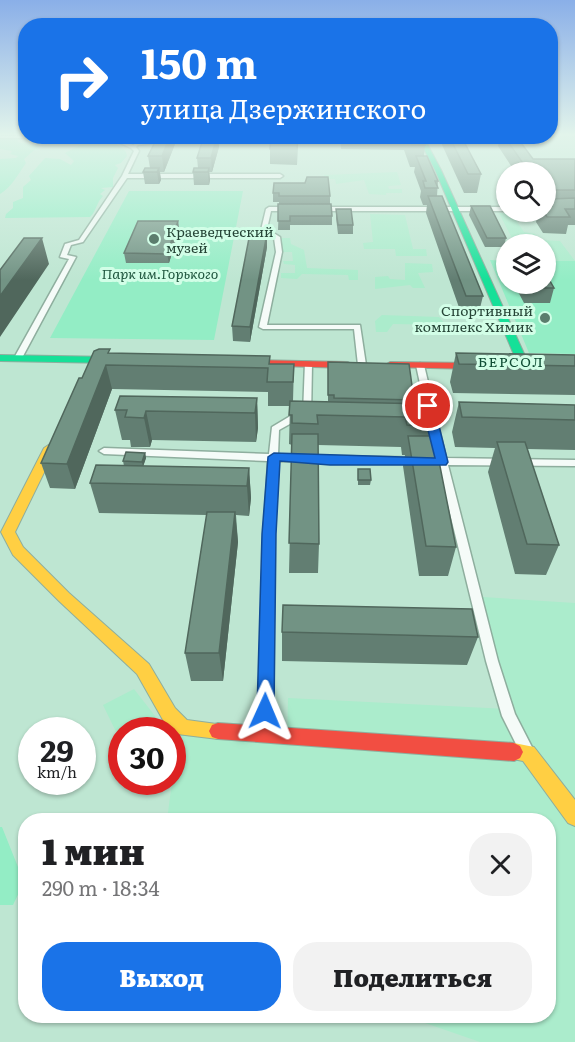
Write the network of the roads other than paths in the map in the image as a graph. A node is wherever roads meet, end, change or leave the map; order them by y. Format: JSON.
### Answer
{"nodes":[{"id":1,"x":121,"y":183,"type":"edge"},
{"id":2,"x":441,"y":183,"type":"edge"},
{"id":3,"x":304,"y":209,"type":"edge"},
{"id":4,"x":316,"y":209,"type":"edge"},
{"id":5,"x":454,"y":209,"type":"junction"},
{"id":6,"x":496,"y":209,"type":"edge"},
{"id":7,"x":0,"y":358,"type":"edge"},
{"id":8,"x":18,"y":358,"type":"junction"},
{"id":9,"x":94,"y":359,"type":"junction"},
{"id":10,"x":124,"y":360,"type":"edge"},
{"id":11,"x":239,"y":363,"type":"edge"},
{"id":12,"x":308,"y":364,"type":"junction"},
{"id":13,"x":362,"y":365,"type":"junction"},
{"id":14,"x":420,"y":365,"type":"junction"},
{"id":15,"x":86,"y":376,"type":"edge"},
{"id":16,"x":58,"y":432,"type":"edge"},
{"id":17,"x":104,"y":451,"type":"dead end"},
{"id":18,"x":274,"y":457,"type":"junction"},
{"id":19,"x":442,"y":462,"type":"junction"},
{"id":20,"x":575,"y":463,"type":"edge"},
{"id":21,"x":265,"y":733,"type":"junction"},
{"id":22,"x":528,"y":753,"type":"junction"},
{"id":23,"x":575,"y":816,"type":"edge"}],
"edges":[{"from":1,"to":8,"type":"street"},
{"from":2,"to":5,"type":"street"},
{"from":3,"to":13,"type":"street"},
{"from":4,"to":5,"type":"street"},
{"from":5,"to":6,"type":"street"},
{"from":5,"to":14,"type":"street"},
{"from":7,"to":8,"type":"street"},
{"from":8,"to":9,"type":"street"},
{"from":9,"to":10,"type":"street"},
{"from":9,"to":15,"type":"street"},
{"from":11,"to":12,"type":"street"},
{"from":12,"to":13,"type":"street"},
{"from":12,"to":18,"type":"street"},
{"from":13,"to":14,"type":"street"},
{"from":14,"to":19,"type":"street"},
{"from":16,"to":21,"type":"street"},
{"from":17,"to":18,"type":"street"},
{"from":18,"to":19,"type":"street"},
{"from":18,"to":21,"type":"street"},
{"from":19,"to":20,"type":"street"},
{"from":19,"to":22,"type":"street"},
{"from":21,"to":22,"type":"street"},
{"from":22,"to":23,"type":"street"}]}
